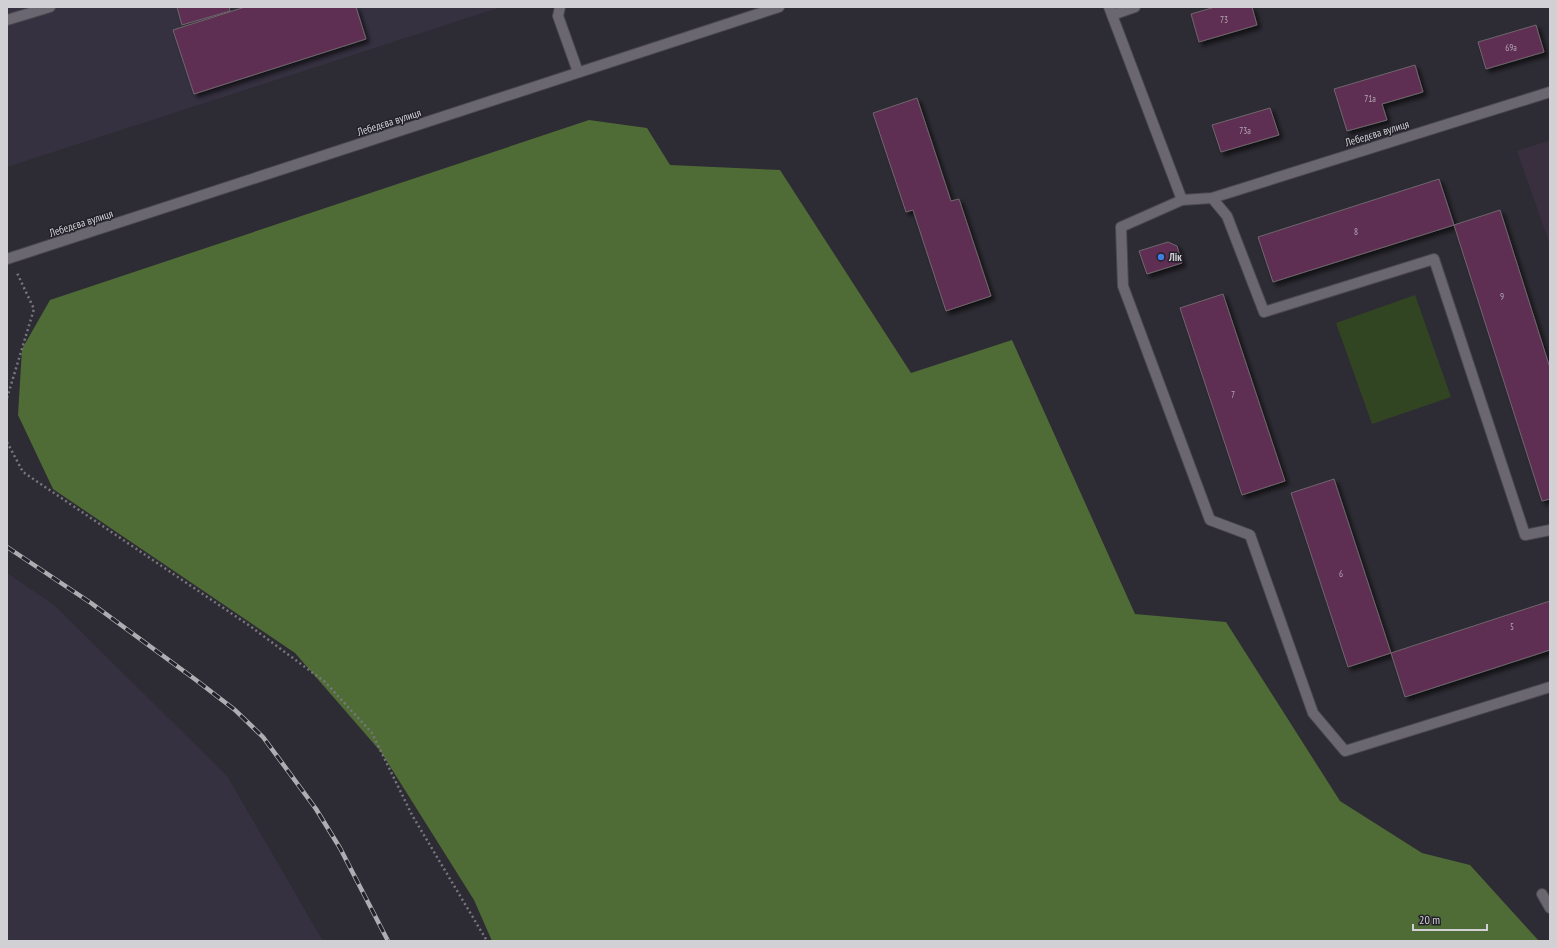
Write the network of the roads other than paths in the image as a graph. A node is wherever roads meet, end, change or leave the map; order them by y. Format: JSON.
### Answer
{"nodes":[{"id":1,"x":50,"y":7,"type":"edge"},
{"id":2,"x":560,"y":7,"type":"edge"},
{"id":3,"x":779,"y":7,"type":"edge"},
{"id":4,"x":1135,"y":7,"type":"edge"},
{"id":5,"x":767,"y":9,"type":"edge"},
{"id":6,"x":1110,"y":11,"type":"edge"},
{"id":7,"x":7,"y":20,"type":"edge"},
{"id":8,"x":578,"y":72,"type":"junction"},
{"id":9,"x":1550,"y":92,"type":"edge"},
{"id":10,"x":1212,"y":198,"type":"junction"},
{"id":11,"x":1182,"y":200,"type":"junction"},
{"id":12,"x":9,"y":259,"type":"edge"},
{"id":13,"x":1550,"y":530,"type":"edge"},
{"id":14,"x":1550,"y":687,"type":"edge"},
{"id":15,"x":1542,"y":894,"type":"dead end"},
{"id":16,"x":1550,"y":908,"type":"edge"}],
"edges":[{"from":1,"to":7,"type":"street"},
{"from":2,"to":8,"type":"street"},
{"from":3,"to":5,"type":"street","name":"Лебедєва вулиця"},
{"from":4,"to":6,"type":"street"},
{"from":5,"to":8,"type":"street","name":"Лебедєва вулиця"},
{"from":6,"to":11,"type":"street"},
{"from":8,"to":12,"type":"street","name":"Лебедєва вулиця"},
{"from":9,"to":10,"type":"street","name":"Лебедєва вулиця"},
{"from":10,"to":11,"type":"street","name":"Лебедєва вулиця"},
{"from":10,"to":13,"type":"street"},
{"from":11,"to":14,"type":"street"},
{"from":15,"to":16,"type":"street"}]}
